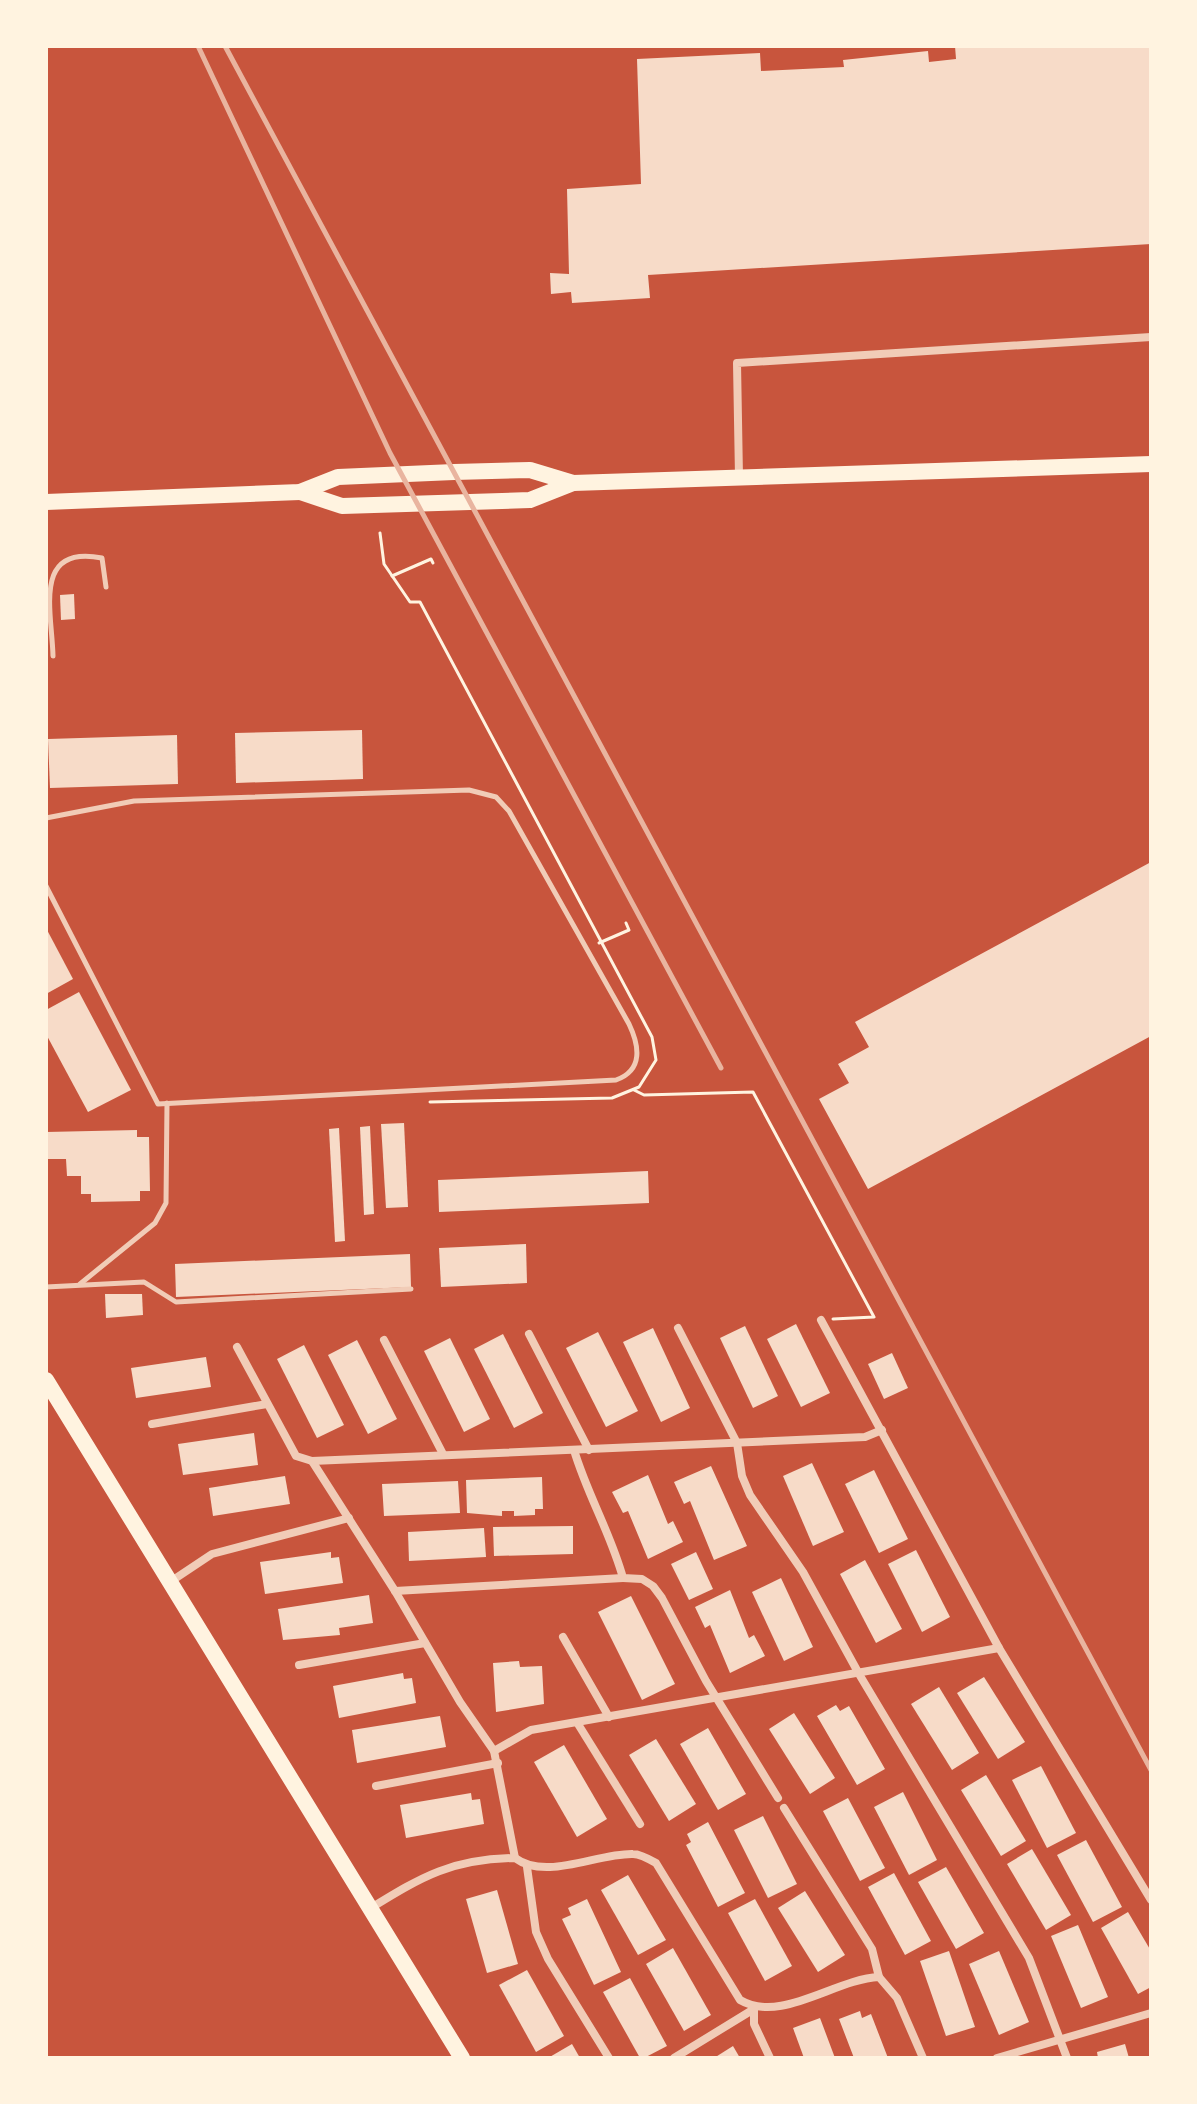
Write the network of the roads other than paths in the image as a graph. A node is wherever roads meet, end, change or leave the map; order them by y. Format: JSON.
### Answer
{"nodes":[{"id":1,"x":1151,"y":337,"type":"edge"},
{"id":2,"x":1151,"y":464,"type":"edge"},
{"id":3,"x":739,"y":477,"type":"junction"},
{"id":4,"x":573,"y":483,"type":"junction"},
{"id":5,"x":300,"y":492,"type":"junction"},
{"id":6,"x":46,"y":502,"type":"edge"},
{"id":7,"x":106,"y":587,"type":"dead end"},
{"id":8,"x":53,"y":656,"type":"dead end"},
{"id":9,"x":46,"y":818,"type":"edge"},
{"id":10,"x":46,"y":886,"type":"edge"},
{"id":11,"x":167,"y":1103,"type":"junction"},
{"id":12,"x":79,"y":1285,"type":"junction"},
{"id":13,"x":46,"y":1287,"type":"edge"},
{"id":14,"x":411,"y":1289,"type":"dead end"},
{"id":15,"x":821,"y":1320,"type":"road end"},
{"id":16,"x":678,"y":1328,"type":"dead end"},
{"id":17,"x":529,"y":1334,"type":"dead end"},
{"id":18,"x":384,"y":1340,"type":"dead end"},
{"id":19,"x":237,"y":1347,"type":"dead end"},
{"id":20,"x":46,"y":1380,"type":"edge"},
{"id":21,"x":267,"y":1404,"type":"junction"},
{"id":22,"x":152,"y":1424,"type":"dead end"},
{"id":23,"x":882,"y":1430,"type":"junction"},
{"id":24,"x":737,"y":1443,"type":"junction"},
{"id":25,"x":574,"y":1450,"type":"junction"},
{"id":26,"x":589,"y":1450,"type":"junction"},
{"id":27,"x":443,"y":1454,"type":"junction"},
{"id":28,"x":312,"y":1461,"type":"junction"},
{"id":29,"x":349,"y":1518,"type":"junction"},
{"id":30,"x":623,"y":1578,"type":"junction"},
{"id":31,"x":170,"y":1582,"type":"junction"},
{"id":32,"x":395,"y":1591,"type":"junction"},
{"id":33,"x":563,"y":1637,"type":"dead end"},
{"id":34,"x":425,"y":1643,"type":"junction"},
{"id":35,"x":999,"y":1648,"type":"junction"},
{"id":36,"x":299,"y":1665,"type":"dead end"},
{"id":37,"x":859,"y":1674,"type":"junction"},
{"id":38,"x":719,"y":1698,"type":"junction"},
{"id":39,"x":609,"y":1717,"type":"junction"},
{"id":40,"x":578,"y":1724,"type":"junction"},
{"id":41,"x":494,"y":1751,"type":"junction"},
{"id":42,"x":498,"y":1763,"type":"junction"},
{"id":43,"x":376,"y":1786,"type":"dead end"},
{"id":44,"x":778,"y":1798,"type":"dead end"},
{"id":45,"x":784,"y":1808,"type":"dead end"},
{"id":46,"x":640,"y":1824,"type":"dead end"},
{"id":47,"x":515,"y":1858,"type":"junction"},
{"id":48,"x":527,"y":1867,"type":"junction"},
{"id":49,"x":1151,"y":1900,"type":"edge"},
{"id":50,"x":369,"y":1909,"type":"junction"},
{"id":51,"x":879,"y":1977,"type":"junction"},
{"id":52,"x":754,"y":2009,"type":"junction"},
{"id":53,"x":1151,"y":2013,"type":"edge"},
{"id":54,"x":1062,"y":2040,"type":"junction"},
{"id":55,"x":462,"y":2058,"type":"edge"},
{"id":56,"x":609,"y":2058,"type":"edge"},
{"id":57,"x":674,"y":2058,"type":"edge"},
{"id":58,"x":770,"y":2058,"type":"edge"},
{"id":59,"x":923,"y":2058,"type":"edge"},
{"id":60,"x":997,"y":2058,"type":"edge"},
{"id":61,"x":1067,"y":2058,"type":"edge"}],
"edges":[{"from":1,"to":3,"type":"street"},
{"from":2,"to":3,"type":"main road"},
{"from":3,"to":4,"type":"main road"},
{"from":4,"to":5,"type":"main road"},
{"from":4,"to":5,"type":"main road"},
{"from":5,"to":6,"type":"main road"},
{"from":7,"to":8,"type":"lane"},
{"from":9,"to":11,"type":"lane"},
{"from":10,"to":11,"type":"lane"},
{"from":11,"to":12,"type":"lane"},
{"from":12,"to":13,"type":"lane"},
{"from":12,"to":14,"type":"lane"},
{"from":15,"to":23,"type":"street"},
{"from":16,"to":24,"type":"street"},
{"from":17,"to":26,"type":"street"},
{"from":18,"to":27,"type":"street"},
{"from":19,"to":21,"type":"street"},
{"from":20,"to":31,"type":"main road"},
{"from":21,"to":22,"type":"street"},
{"from":21,"to":28,"type":"street"},
{"from":23,"to":24,"type":"street"},
{"from":23,"to":35,"type":"street"},
{"from":24,"to":26,"type":"street"},
{"from":24,"to":37,"type":"street"},
{"from":25,"to":26,"type":"street"},
{"from":25,"to":27,"type":"street"},
{"from":25,"to":30,"type":"street"},
{"from":27,"to":28,"type":"street"},
{"from":28,"to":29,"type":"street"},
{"from":29,"to":31,"type":"street"},
{"from":29,"to":32,"type":"street"},
{"from":30,"to":32,"type":"street"},
{"from":30,"to":38,"type":"street"},
{"from":31,"to":50,"type":"main road"},
{"from":32,"to":34,"type":"street"},
{"from":33,"to":39,"type":"street"},
{"from":34,"to":36,"type":"street"},
{"from":34,"to":41,"type":"street"},
{"from":35,"to":37,"type":"street"},
{"from":35,"to":49,"type":"street"},
{"from":37,"to":38,"type":"street"},
{"from":37,"to":54,"type":"street"},
{"from":38,"to":39,"type":"street"},
{"from":38,"to":44,"type":"street"},
{"from":39,"to":40,"type":"street"},
{"from":40,"to":41,"type":"street"},
{"from":40,"to":46,"type":"street"},
{"from":41,"to":42,"type":"street"},
{"from":42,"to":43,"type":"street"},
{"from":42,"to":47,"type":"street"},
{"from":45,"to":51,"type":"street"},
{"from":47,"to":48,"type":"street"},
{"from":47,"to":50,"type":"street"},
{"from":48,"to":52,"type":"street"},
{"from":48,"to":56,"type":"street"},
{"from":50,"to":55,"type":"main road"},
{"from":51,"to":52,"type":"street"},
{"from":51,"to":59,"type":"street"},
{"from":52,"to":57,"type":"street"},
{"from":52,"to":58,"type":"street"},
{"from":53,"to":54,"type":"street"},
{"from":54,"to":60,"type":"street"},
{"from":54,"to":61,"type":"street"}]}
